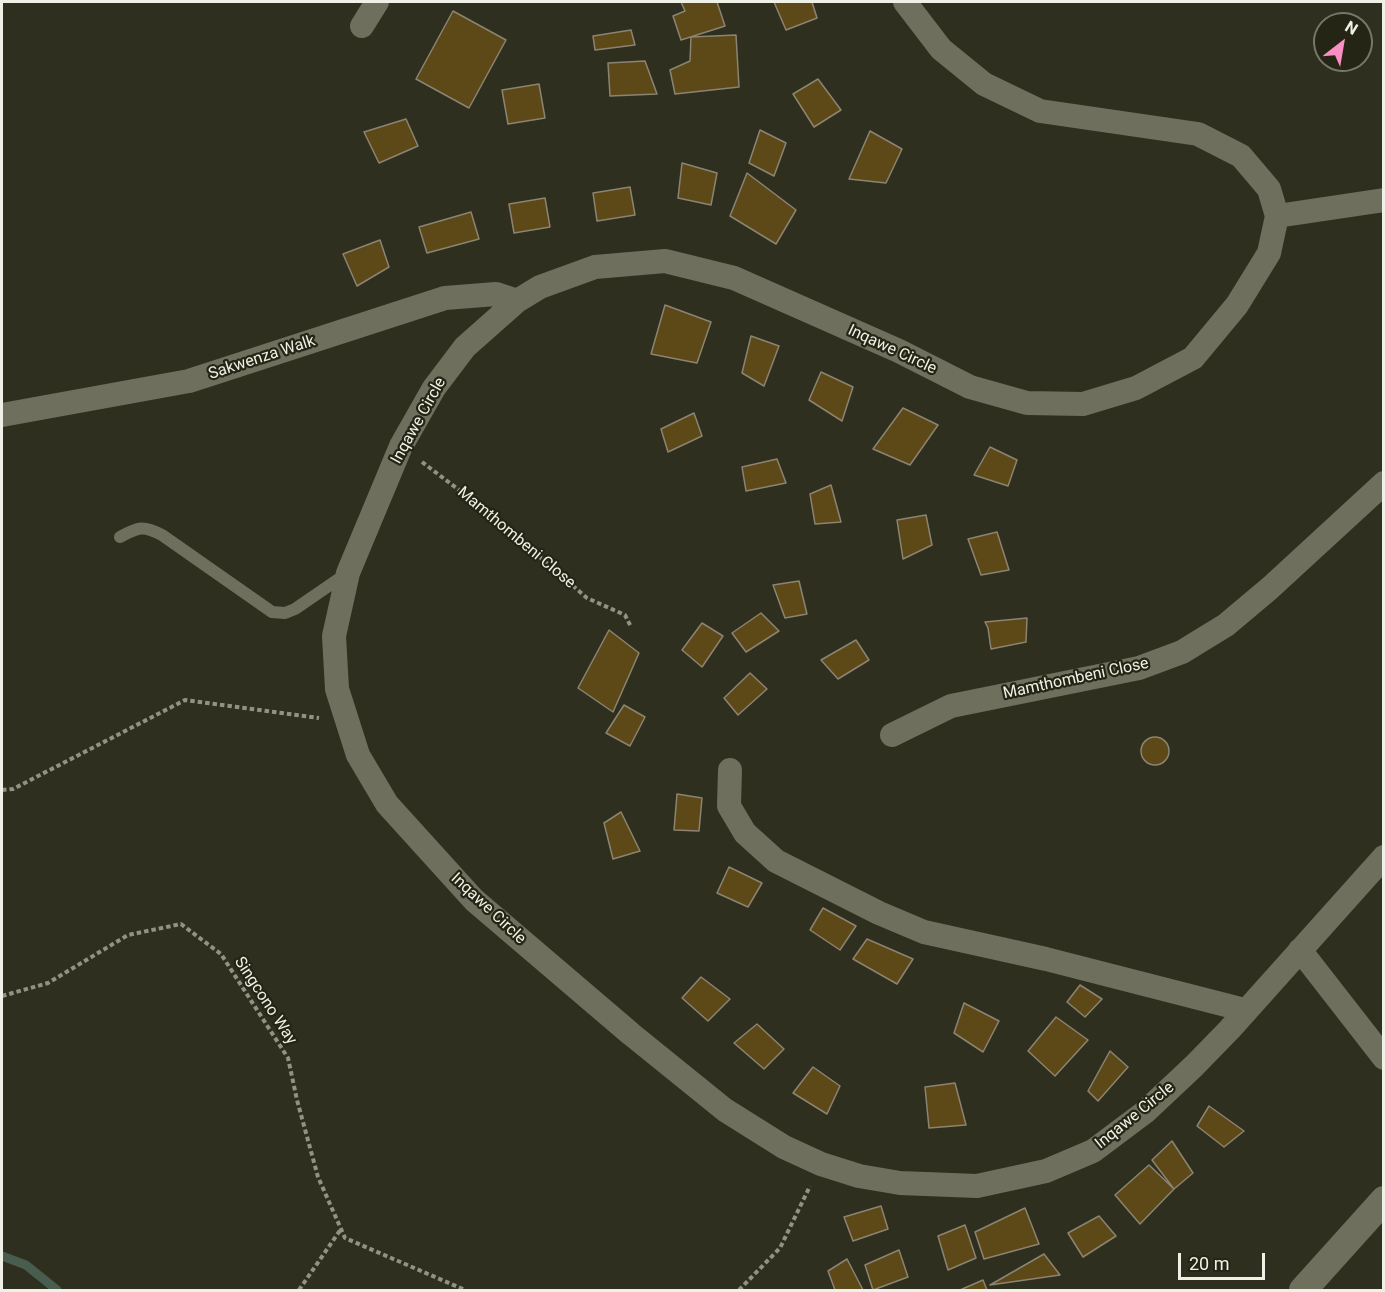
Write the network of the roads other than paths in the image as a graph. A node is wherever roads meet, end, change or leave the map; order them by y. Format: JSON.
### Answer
{"nodes":[{"id":1,"x":377,"y":2,"type":"edge"},
{"id":2,"x":905,"y":2,"type":"edge"},
{"id":3,"x":362,"y":26,"type":"dead end"},
{"id":4,"x":1383,"y":200,"type":"edge"},
{"id":5,"x":1277,"y":216,"type":"junction"},
{"id":6,"x":517,"y":301,"type":"junction"},
{"id":7,"x":2,"y":415,"type":"edge"},
{"id":8,"x":1383,"y":483,"type":"edge"},
{"id":9,"x":120,"y":537,"type":"dead end"},
{"id":10,"x":348,"y":573,"type":"junction"},
{"id":11,"x":892,"y":735,"type":"dead end"},
{"id":12,"x":730,"y":770,"type":"dead end"},
{"id":13,"x":1383,"y":857,"type":"edge"},
{"id":14,"x":1300,"y":950,"type":"junction"},
{"id":15,"x":1245,"y":1010,"type":"junction"},
{"id":16,"x":1383,"y":1058,"type":"edge"},
{"id":17,"x":1383,"y":1200,"type":"edge"},
{"id":18,"x":1340,"y":1252,"type":"junction"},
{"id":19,"x":1304,"y":1290,"type":"edge"},
{"id":20,"x":1330,"y":1290,"type":"edge"}],
"edges":[{"from":1,"to":3,"type":"street"},
{"from":2,"to":5,"type":"street"},
{"from":4,"to":5,"type":"street"},
{"from":5,"to":6,"type":"street","name":"Inqawe Circle"},
{"from":6,"to":7,"type":"street","name":"Sakwenza Walk"},
{"from":6,"to":10,"type":"street","name":"Inqawe Circle"},
{"from":8,"to":11,"type":"street","name":"Mamthombeni Close"},
{"from":9,"to":10,"type":"lane"},
{"from":10,"to":15,"type":"street","name":"Inqawe Circle"},
{"from":12,"to":15,"type":"street"},
{"from":13,"to":14,"type":"street","name":"Inqawe Circle"},
{"from":14,"to":15,"type":"street","name":"Inqawe Circle"},
{"from":14,"to":16,"type":"street"},
{"from":17,"to":18,"type":"street"},
{"from":18,"to":19,"type":"street"},
{"from":18,"to":20,"type":"street"}]}
